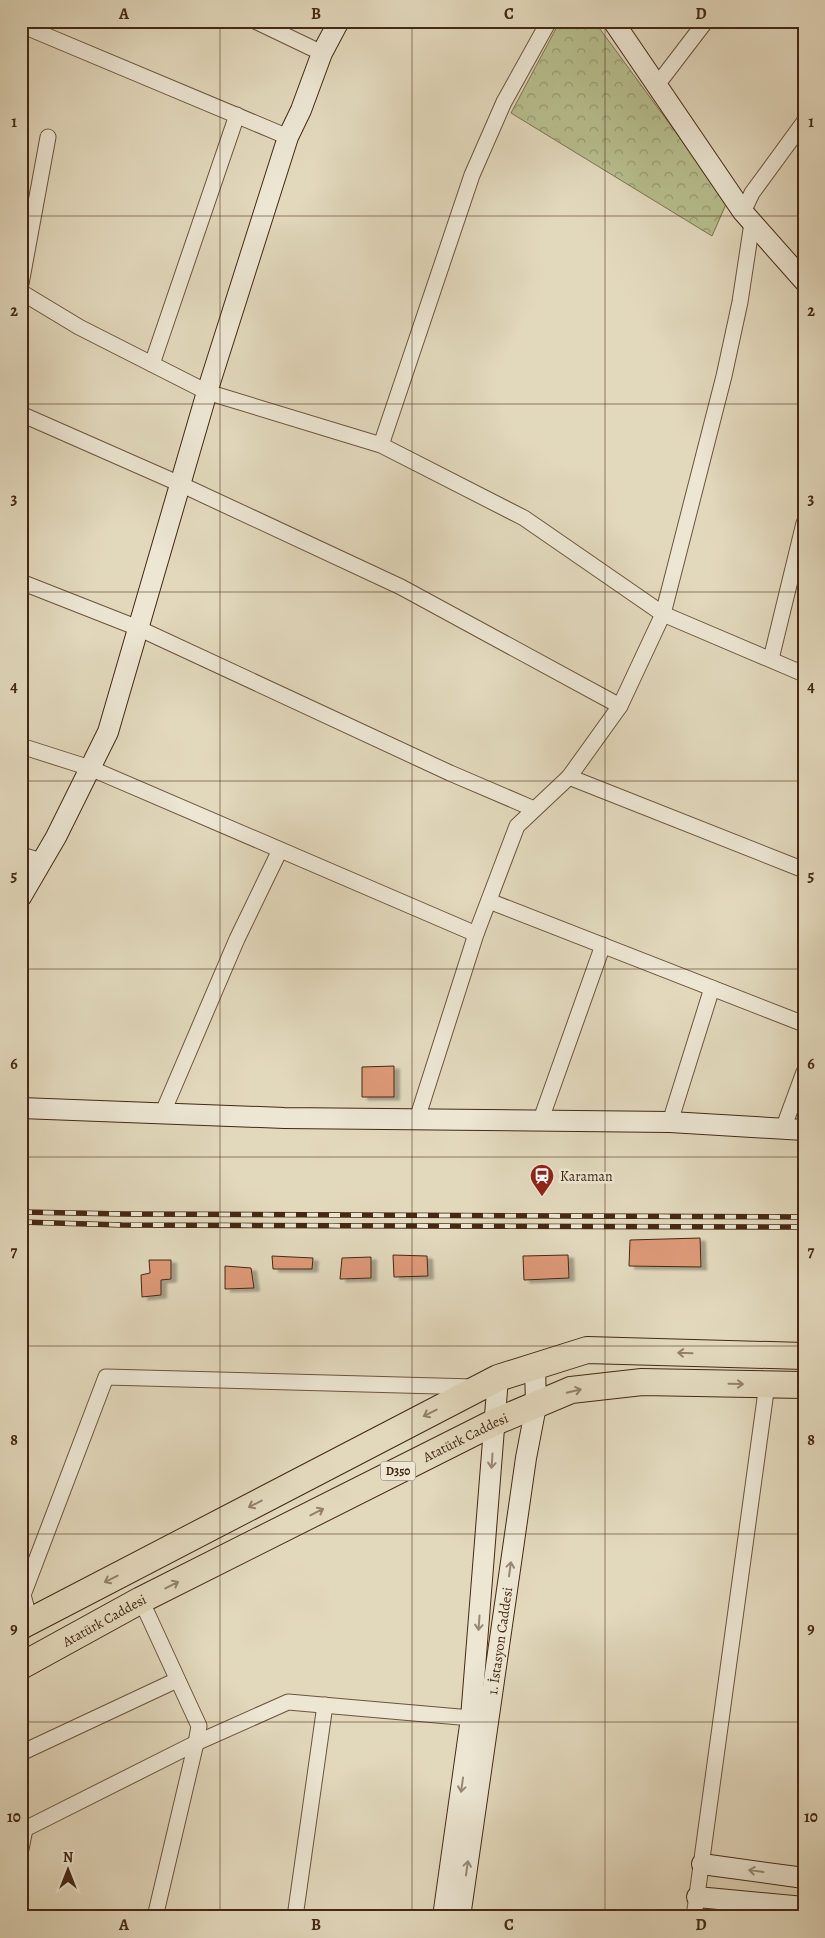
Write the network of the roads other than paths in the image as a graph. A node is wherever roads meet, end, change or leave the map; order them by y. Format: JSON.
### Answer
{"nodes":[{"id":1,"x":255,"y":21,"type":"edge"},
{"id":2,"x":339,"y":21,"type":"edge"},
{"id":3,"x":549,"y":21,"type":"edge"},
{"id":4,"x":613,"y":21,"type":"edge"},
{"id":5,"x":706,"y":21,"type":"edge"},
{"id":6,"x":21,"y":25,"type":"edge"},
{"id":7,"x":322,"y":53,"type":"junction"},
{"id":8,"x":657,"y":85,"type":"junction"},
{"id":9,"x":237,"y":116,"type":"junction"},
{"id":10,"x":804,"y":122,"type":"edge"},
{"id":11,"x":48,"y":137,"type":"dead end"},
{"id":12,"x":288,"y":137,"type":"junction"},
{"id":13,"x":748,"y":217,"type":"junction"},
{"id":14,"x":804,"y":281,"type":"edge"},
{"id":15,"x":21,"y":284,"type":"edge"},
{"id":16,"x":21,"y":292,"type":"edge"},
{"id":17,"x":152,"y":364,"type":"junction"},
{"id":18,"x":207,"y":392,"type":"junction"},
{"id":19,"x":21,"y":414,"type":"edge"},
{"id":20,"x":381,"y":445,"type":"junction"},
{"id":21,"x":180,"y":484,"type":"junction"},
{"id":22,"x":804,"y":523,"type":"edge"},
{"id":23,"x":801,"y":551,"type":"edge"},
{"id":24,"x":21,"y":582,"type":"edge"},
{"id":25,"x":663,"y":614,"type":"junction"},
{"id":26,"x":138,"y":628,"type":"junction"},
{"id":27,"x":770,"y":659,"type":"junction"},
{"id":28,"x":804,"y":674,"type":"edge"},
{"id":29,"x":620,"y":706,"type":"junction"},
{"id":30,"x":21,"y":746,"type":"edge"},
{"id":31,"x":90,"y":768,"type":"junction"},
{"id":32,"x":569,"y":777,"type":"junction"},
{"id":33,"x":534,"y":809,"type":"junction"},
{"id":34,"x":280,"y":850,"type":"junction"},
{"id":35,"x":21,"y":855,"type":"edge"},
{"id":36,"x":42,"y":861,"type":"junction"},
{"id":37,"x":804,"y":870,"type":"edge"},
{"id":38,"x":21,"y":897,"type":"edge"},
{"id":39,"x":489,"y":901,"type":"junction"},
{"id":40,"x":476,"y":934,"type":"junction"},
{"id":41,"x":603,"y":946,"type":"junction"},
{"id":42,"x":712,"y":988,"type":"junction"},
{"id":43,"x":804,"y":1024,"type":"edge"},
{"id":44,"x":804,"y":1072,"type":"edge"},
{"id":45,"x":21,"y":1108,"type":"edge"},
{"id":46,"x":163,"y":1112,"type":"junction"},
{"id":47,"x":417,"y":1119,"type":"junction"},
{"id":48,"x":540,"y":1122,"type":"junction"},
{"id":49,"x":670,"y":1122,"type":"junction"},
{"id":50,"x":783,"y":1129,"type":"junction"},
{"id":51,"x":804,"y":1130,"type":"edge"},
{"id":52,"x":804,"y":1356,"type":"edge"},
{"id":53,"x":535,"y":1366,"type":"junction"},
{"id":54,"x":489,"y":1382,"type":"junction"},
{"id":55,"x":767,"y":1384,"type":"junction"},
{"id":56,"x":804,"y":1385,"type":"edge"},
{"id":57,"x":536,"y":1406,"type":"junction"},
{"id":58,"x":495,"y":1422,"type":"junction"},
{"id":59,"x":140,"y":1600,"type":"junction"},
{"id":60,"x":26,"y":1623,"type":"edge"},
{"id":61,"x":21,"y":1666,"type":"edge"},
{"id":62,"x":177,"y":1680,"type":"junction"},
{"id":63,"x":325,"y":1705,"type":"junction"},
{"id":64,"x":471,"y":1718,"type":"junction"},
{"id":65,"x":196,"y":1743,"type":"junction"},
{"id":66,"x":21,"y":1752,"type":"edge"},
{"id":67,"x":23,"y":1827,"type":"edge"},
{"id":68,"x":21,"y":1849,"type":"edge"},
{"id":69,"x":702,"y":1864,"type":"junction"},
{"id":70,"x":804,"y":1878,"type":"edge"},
{"id":71,"x":697,"y":1897,"type":"junction"},
{"id":72,"x":804,"y":1907,"type":"edge"},
{"id":73,"x":155,"y":1917,"type":"edge"},
{"id":74,"x":295,"y":1917,"type":"edge"},
{"id":75,"x":443,"y":1917,"type":"edge"},
{"id":76,"x":460,"y":1917,"type":"edge"},
{"id":77,"x":694,"y":1917,"type":"edge"}],
"edges":[{"from":1,"to":7,"type":"street"},
{"from":2,"to":7,"type":"street"},
{"from":3,"to":20,"type":"street"},
{"from":4,"to":8,"type":"street"},
{"from":5,"to":8,"type":"street"},
{"from":6,"to":9,"type":"street"},
{"from":7,"to":12,"type":"street"},
{"from":8,"to":13,"type":"street"},
{"from":9,"to":12,"type":"street"},
{"from":9,"to":17,"type":"street"},
{"from":10,"to":13,"type":"street"},
{"from":11,"to":15,"type":"street"},
{"from":12,"to":18,"type":"street"},
{"from":13,"to":14,"type":"street"},
{"from":13,"to":25,"type":"street"},
{"from":16,"to":17,"type":"street"},
{"from":17,"to":18,"type":"street"},
{"from":18,"to":20,"type":"street"},
{"from":18,"to":21,"type":"street"},
{"from":19,"to":21,"type":"street"},
{"from":20,"to":25,"type":"street"},
{"from":21,"to":26,"type":"street"},
{"from":21,"to":29,"type":"street"},
{"from":22,"to":23,"type":"street"},
{"from":23,"to":27,"type":"street"},
{"from":24,"to":26,"type":"street"},
{"from":25,"to":27,"type":"street"},
{"from":25,"to":29,"type":"street"},
{"from":26,"to":31,"type":"street"},
{"from":26,"to":33,"type":"street"},
{"from":27,"to":28,"type":"street"},
{"from":29,"to":32,"type":"street"},
{"from":30,"to":31,"type":"street"},
{"from":31,"to":34,"type":"street"},
{"from":31,"to":36,"type":"street"},
{"from":32,"to":33,"type":"street"},
{"from":32,"to":37,"type":"street"},
{"from":33,"to":39,"type":"street"},
{"from":34,"to":40,"type":"street"},
{"from":34,"to":46,"type":"street"},
{"from":35,"to":36,"type":"street"},
{"from":36,"to":38,"type":"street"},
{"from":39,"to":40,"type":"street"},
{"from":39,"to":41,"type":"street"},
{"from":40,"to":47,"type":"street"},
{"from":41,"to":42,"type":"street"},
{"from":41,"to":48,"type":"street"},
{"from":42,"to":43,"type":"street"},
{"from":42,"to":49,"type":"street"},
{"from":44,"to":50,"type":"street"},
{"from":45,"to":46,"type":"street"},
{"from":46,"to":47,"type":"street"},
{"from":47,"to":48,"type":"street"},
{"from":48,"to":49,"type":"street"},
{"from":49,"to":50,"type":"street"},
{"from":50,"to":51,"type":"street"},
{"from":52,"to":53,"type":"highway","number":"D350","one_way":true},
{"from":53,"to":54,"type":"highway","number":"D350"},
{"from":53,"to":57,"type":"street","name":"1. İstasyon Caddesi"},
{"from":54,"to":58,"type":"street","name":"1. İstasyon Caddesi"},
{"from":54,"to":60,"type":"highway","number":"D350","one_way":true},
{"from":54,"to":60,"type":"street"},
{"from":55,"to":56,"type":"highway","name":"Atatürk Caddesi","number":"D350"},
{"from":57,"to":55,"type":"highway","name":"Atatürk Caddesi","number":"D350","one_way":true},
{"from":55,"to":69,"type":"street"},
{"from":57,"to":58,"type":"highway","name":"Atatürk Caddesi","number":"D350"},
{"from":76,"to":57,"type":"street","name":"1. İstasyon Caddesi","one_way":true},
{"from":59,"to":58,"type":"highway","name":"Atatürk Caddesi","number":"D350","one_way":true},
{"from":58,"to":64,"type":"street","name":"1. İstasyon Caddesi","one_way":true},
{"from":59,"to":61,"type":"highway","name":"Atatürk Caddesi","number":"D350"},
{"from":59,"to":62,"type":"street"},
{"from":62,"to":65,"type":"street"},
{"from":62,"to":66,"type":"street"},
{"from":63,"to":64,"type":"street"},
{"from":63,"to":65,"type":"street"},
{"from":63,"to":74,"type":"street"},
{"from":64,"to":75,"type":"street","name":"1. İstasyon Caddesi","one_way":true},
{"from":65,"to":67,"type":"street"},
{"from":65,"to":73,"type":"street"},
{"from":67,"to":68,"type":"street"},
{"from":70,"to":69,"type":"street","one_way":true},
{"from":69,"to":71,"type":"street"},
{"from":71,"to":72,"type":"street"},
{"from":71,"to":77,"type":"street"}]}
